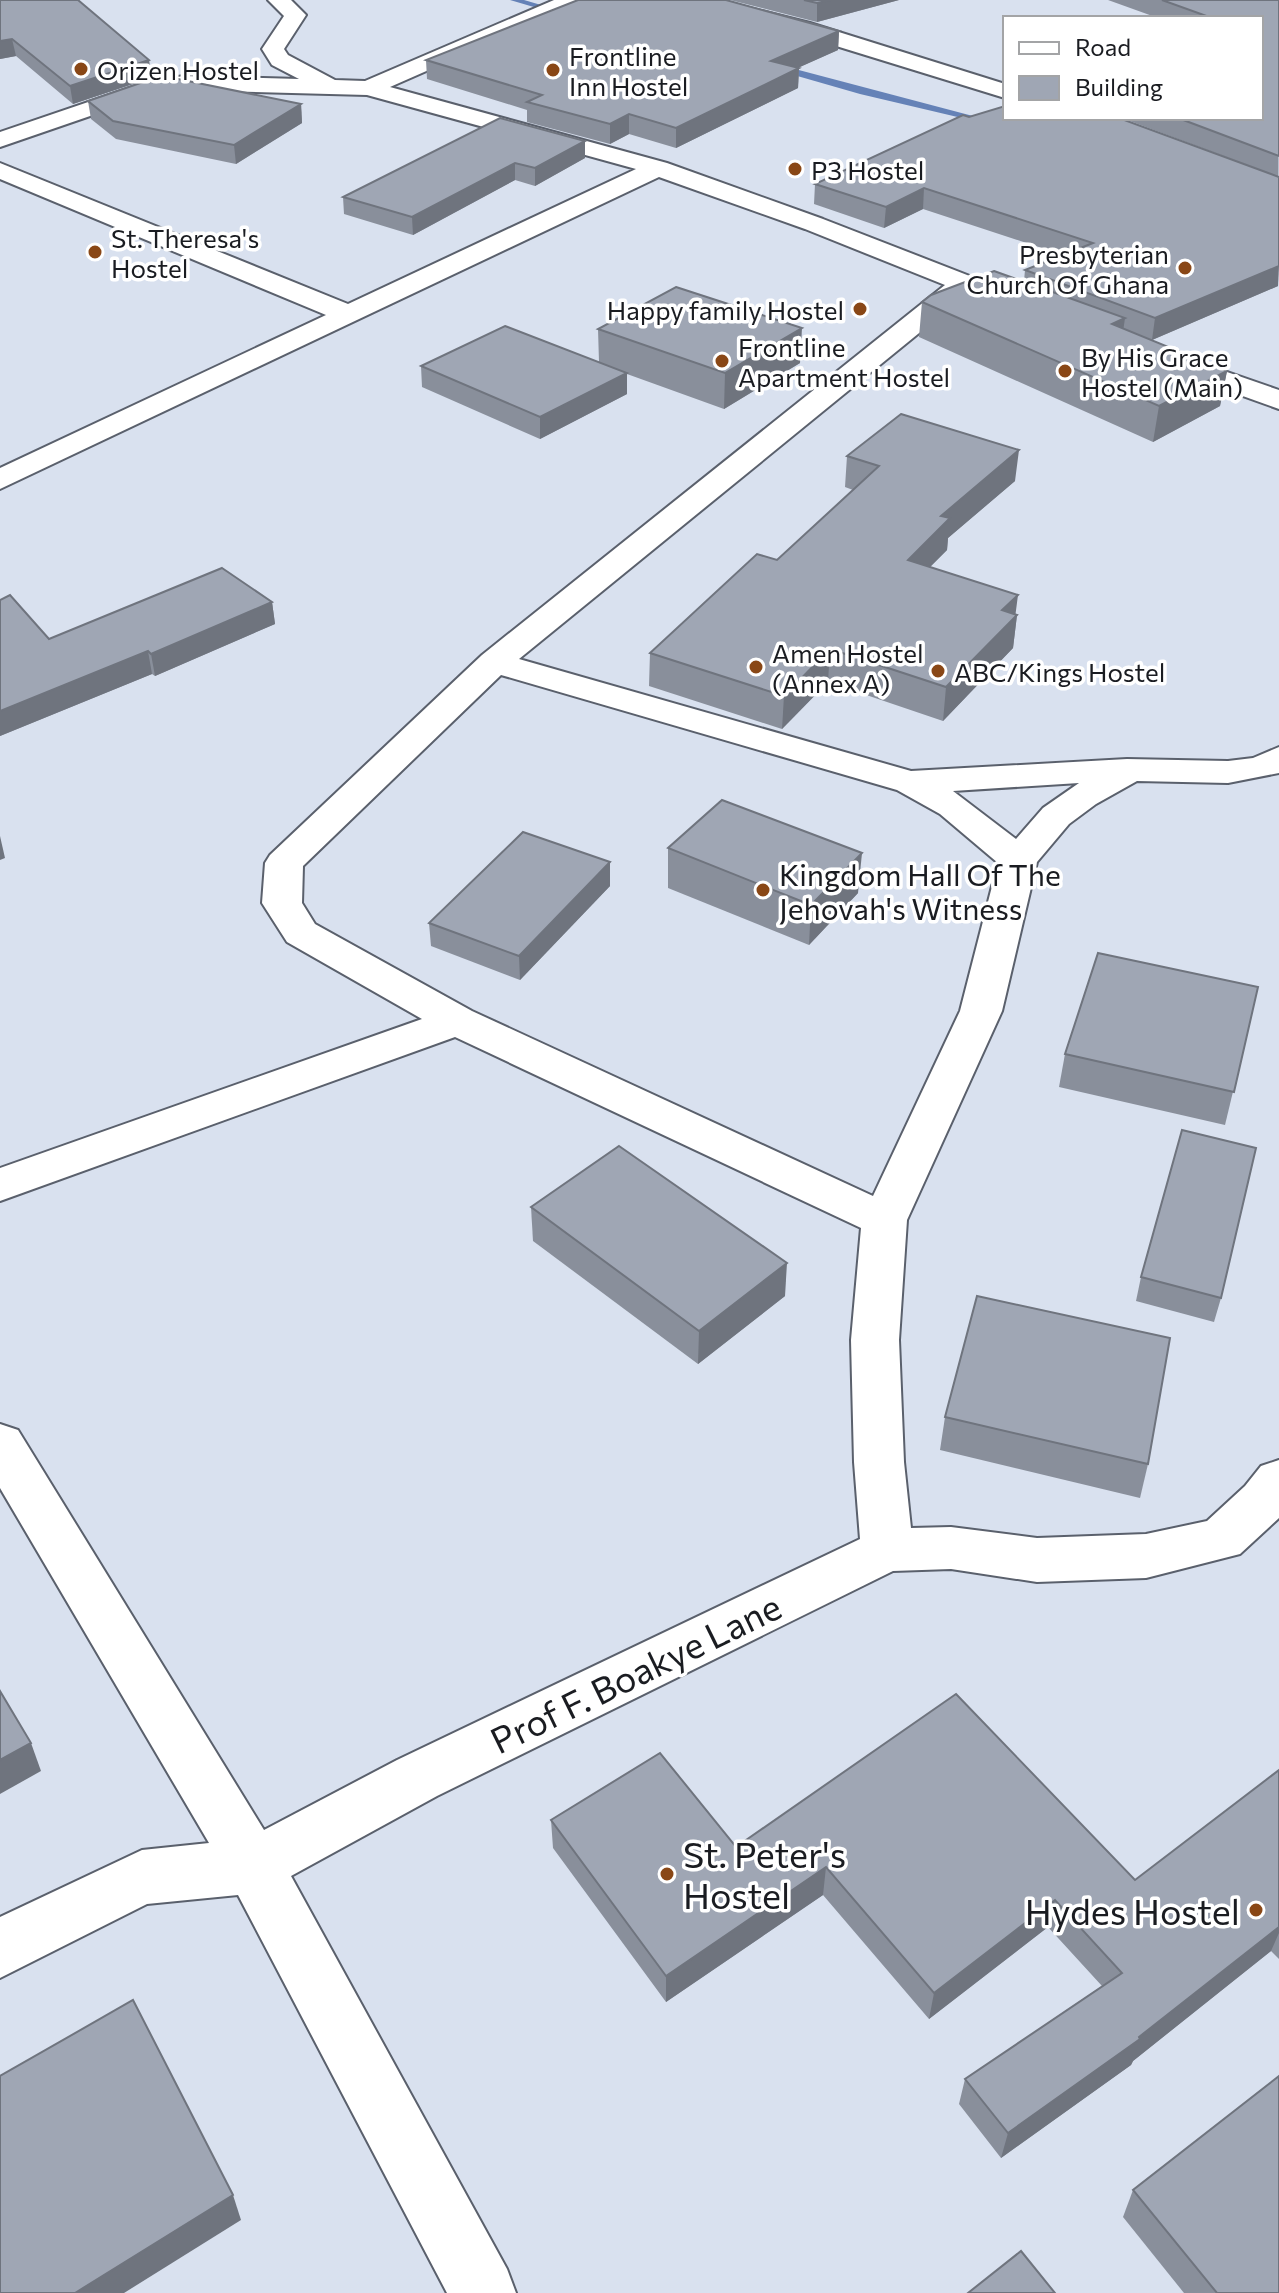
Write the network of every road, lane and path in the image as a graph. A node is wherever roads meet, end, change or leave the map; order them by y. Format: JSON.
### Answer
{"nodes":[{"id":1,"x":279,"y":0,"type":"edge"},
{"id":2,"x":693,"y":0,"type":"edge"},
{"id":3,"x":566,"y":2,"type":"edge"},
{"id":4,"x":331,"y":87,"type":"junction"},
{"id":5,"x":368,"y":88,"type":"junction"},
{"id":6,"x":1003,"y":90,"type":"edge"},
{"id":7,"x":0,"y":140,"type":"edge"},
{"id":8,"x":658,"y":168,"type":"junction"},
{"id":9,"x":0,"y":170,"type":"edge"},
{"id":10,"x":963,"y":284,"type":"junction"},
{"id":11,"x":1006,"y":300,"type":"edge"},
{"id":12,"x":348,"y":314,"type":"junction"},
{"id":13,"x":1149,"y":352,"type":"edge"},
{"id":14,"x":1279,"y":400,"type":"edge"},
{"id":15,"x":0,"y":480,"type":"edge"},
{"id":16,"x":494,"y":662,"type":"junction"},
{"id":17,"x":1279,"y":758,"type":"edge"},
{"id":18,"x":1130,"y":770,"type":"junction"},
{"id":19,"x":910,"y":782,"type":"junction"},
{"id":20,"x":1018,"y":860,"type":"junction"},
{"id":21,"x":457,"y":1021,"type":"junction"},
{"id":22,"x":0,"y":1185,"type":"edge"},
{"id":23,"x":884,"y":1220,"type":"junction"},
{"id":24,"x":0,"y":1444,"type":"edge"},
{"id":25,"x":1279,"y":1480,"type":"edge"},
{"id":26,"x":887,"y":1550,"type":"junction"},
{"id":27,"x":254,"y":1866,"type":"junction"},
{"id":28,"x":0,"y":1949,"type":"edge"},
{"id":29,"x":483,"y":2293,"type":"edge"}],
"edges":[{"from":1,"to":4,"type":"street"},
{"from":2,"to":6,"type":"street"},
{"from":3,"to":5,"type":"street"},
{"from":4,"to":5,"type":"street"},
{"from":4,"to":7,"type":"street"},
{"from":5,"to":8,"type":"street"},
{"from":8,"to":10,"type":"street"},
{"from":8,"to":12,"type":"street"},
{"from":9,"to":12,"type":"street"},
{"from":10,"to":11,"type":"street"},
{"from":10,"to":16,"type":"street"},
{"from":12,"to":15,"type":"street"},
{"from":13,"to":14,"type":"street"},
{"from":16,"to":19,"type":"street"},
{"from":16,"to":21,"type":"street"},
{"from":17,"to":18,"type":"street"},
{"from":18,"to":19,"type":"street"},
{"from":18,"to":20,"type":"street"},
{"from":19,"to":20,"type":"street"},
{"from":20,"to":23,"type":"street"},
{"from":21,"to":22,"type":"street"},
{"from":21,"to":23,"type":"street"},
{"from":23,"to":26,"type":"street"},
{"from":24,"to":27,"type":"street"},
{"from":25,"to":26,"type":"street","name":"Prof F. Boakye Lane"},
{"from":26,"to":27,"type":"street","name":"Prof F. Boakye Lane"},
{"from":27,"to":28,"type":"street","name":"Prof F. Boakye Lane"},
{"from":27,"to":29,"type":"street"}]}
